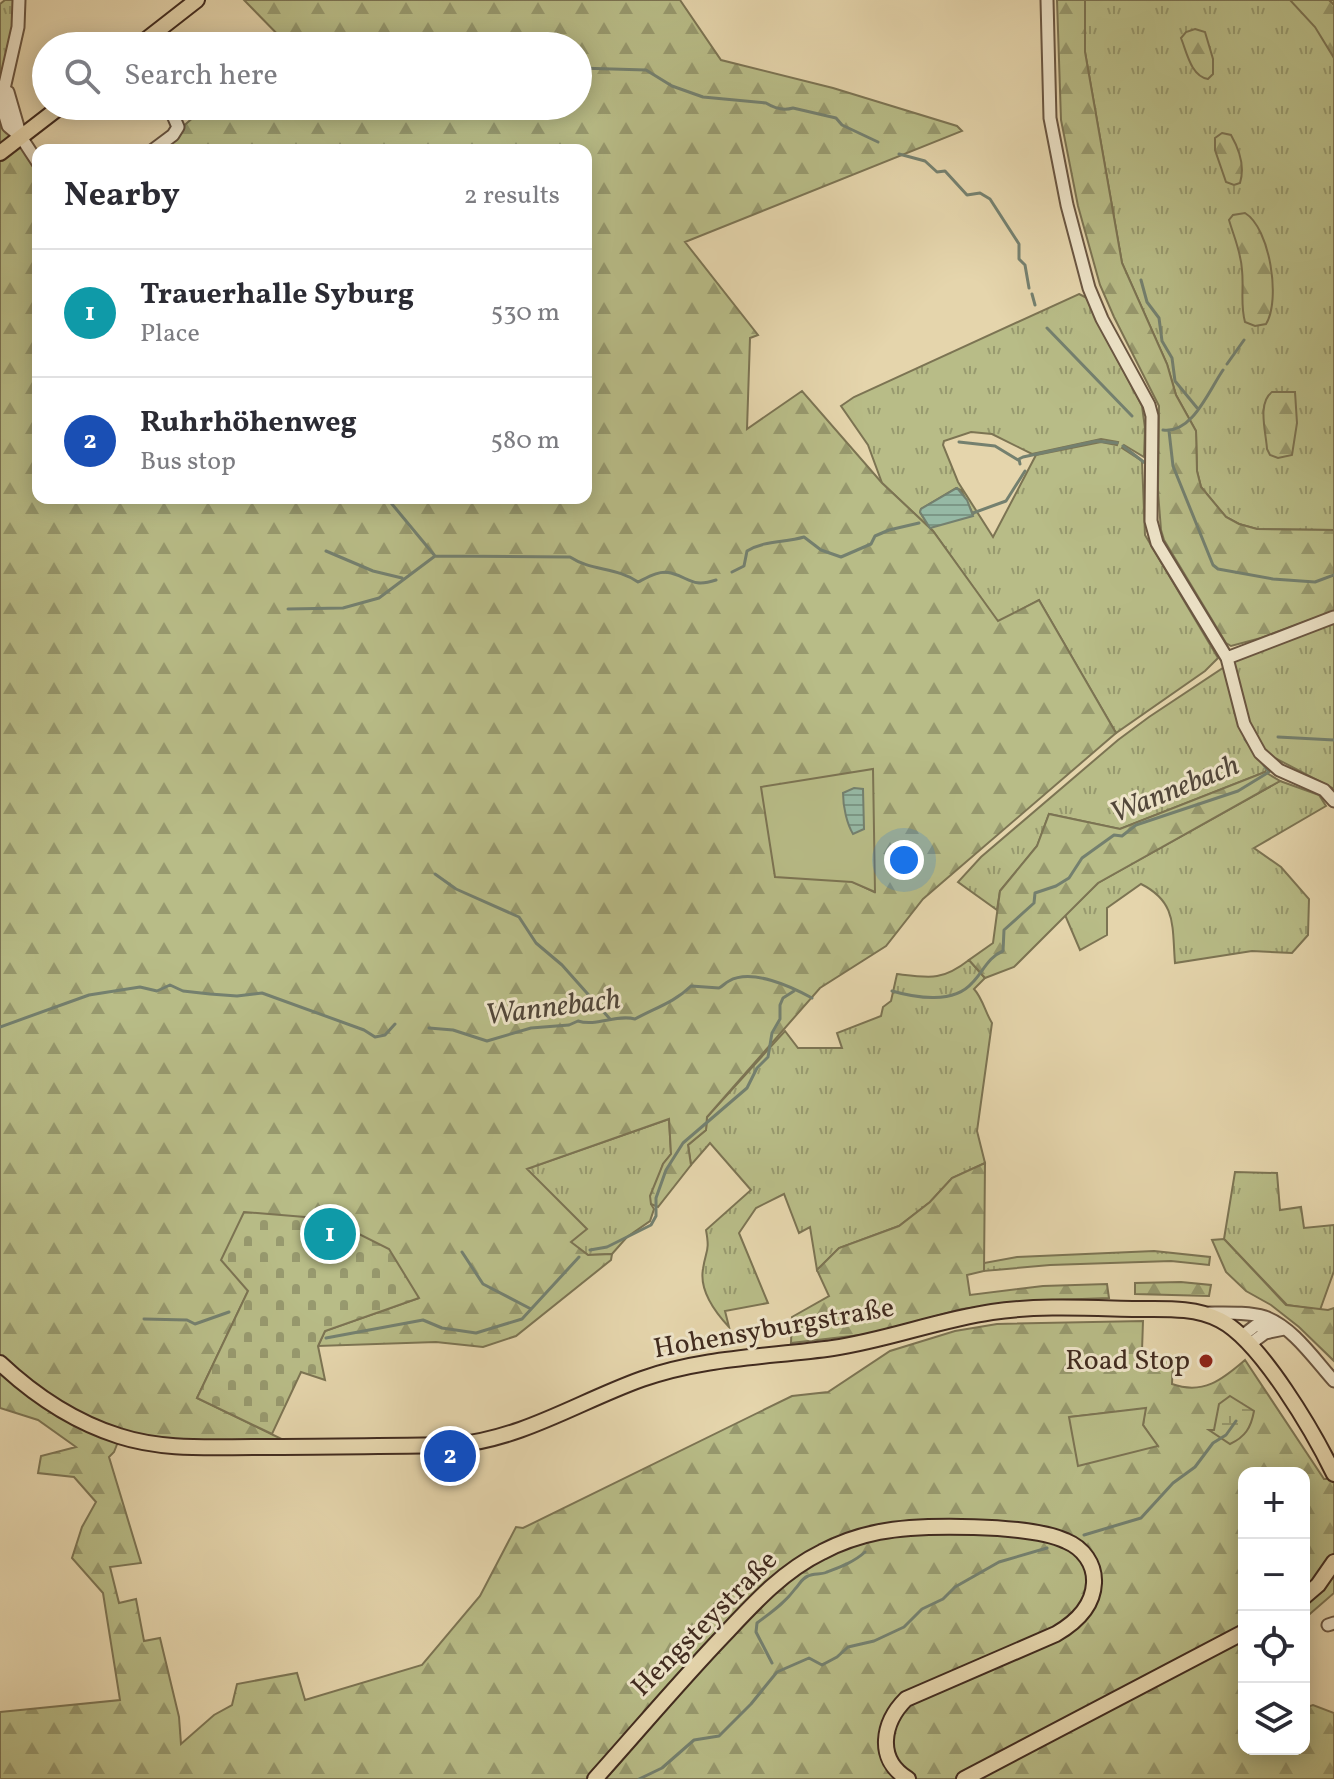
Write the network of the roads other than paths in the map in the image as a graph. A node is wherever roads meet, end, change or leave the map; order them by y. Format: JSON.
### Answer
{"nodes":[{"id":1,"x":19,"y":0,"type":"edge"},
{"id":2,"x":197,"y":0,"type":"edge"},
{"id":3,"x":1047,"y":0,"type":"edge"},
{"id":4,"x":156,"y":32,"type":"edge"},
{"id":5,"x":43,"y":120,"type":"edge"},
{"id":6,"x":176,"y":120,"type":"edge"},
{"id":7,"x":21,"y":137,"type":"junction"},
{"id":8,"x":161,"y":144,"type":"edge"},
{"id":9,"x":0,"y":153,"type":"edge"},
{"id":10,"x":32,"y":154,"type":"edge"},
{"id":11,"x":1334,"y":617,"type":"edge"},
{"id":12,"x":1227,"y":658,"type":"junction"},
{"id":13,"x":1334,"y":801,"type":"edge"},
{"id":14,"x":1201,"y":1313,"type":"junction"},
{"id":15,"x":1280,"y":1326,"type":"junction"},
{"id":16,"x":1246,"y":1340,"type":"junction"},
{"id":17,"x":0,"y":1363,"type":"edge"},
{"id":18,"x":1334,"y":1381,"type":"edge"},
{"id":19,"x":1334,"y":1474,"type":"edge"},
{"id":20,"x":1334,"y":1562,"type":"edge"},
{"id":21,"x":1310,"y":1592,"type":"edge"},
{"id":22,"x":1238,"y":1635,"type":"edge"},
{"id":23,"x":595,"y":1779,"type":"edge"},
{"id":24,"x":908,"y":1779,"type":"edge"},
{"id":25,"x":964,"y":1779,"type":"edge"}],
"edges":[{"from":1,"to":7,"type":"street"},
{"from":2,"to":4,"type":"main road"},
{"from":3,"to":12,"type":"street"},
{"from":5,"to":7,"type":"main road"},
{"from":6,"to":8,"type":"street"},
{"from":7,"to":9,"type":"main road"},
{"from":7,"to":10,"type":"street"},
{"from":11,"to":12,"type":"street"},
{"from":12,"to":13,"type":"street"},
{"from":14,"to":15,"type":"street"},
{"from":14,"to":16,"type":"main road","name":"Hohensyburgstraße"},
{"from":14,"to":17,"type":"main road","name":"Hohensyburgstraße"},
{"from":15,"to":16,"type":"street"},
{"from":15,"to":18,"type":"street"},
{"from":16,"to":19,"type":"main road","name":"Hohensyburgstraße"},
{"from":20,"to":21,"type":"main road"},
{"from":22,"to":25,"type":"main road"},
{"from":23,"to":24,"type":"main road","name":"Hengsteystraße"}]}
